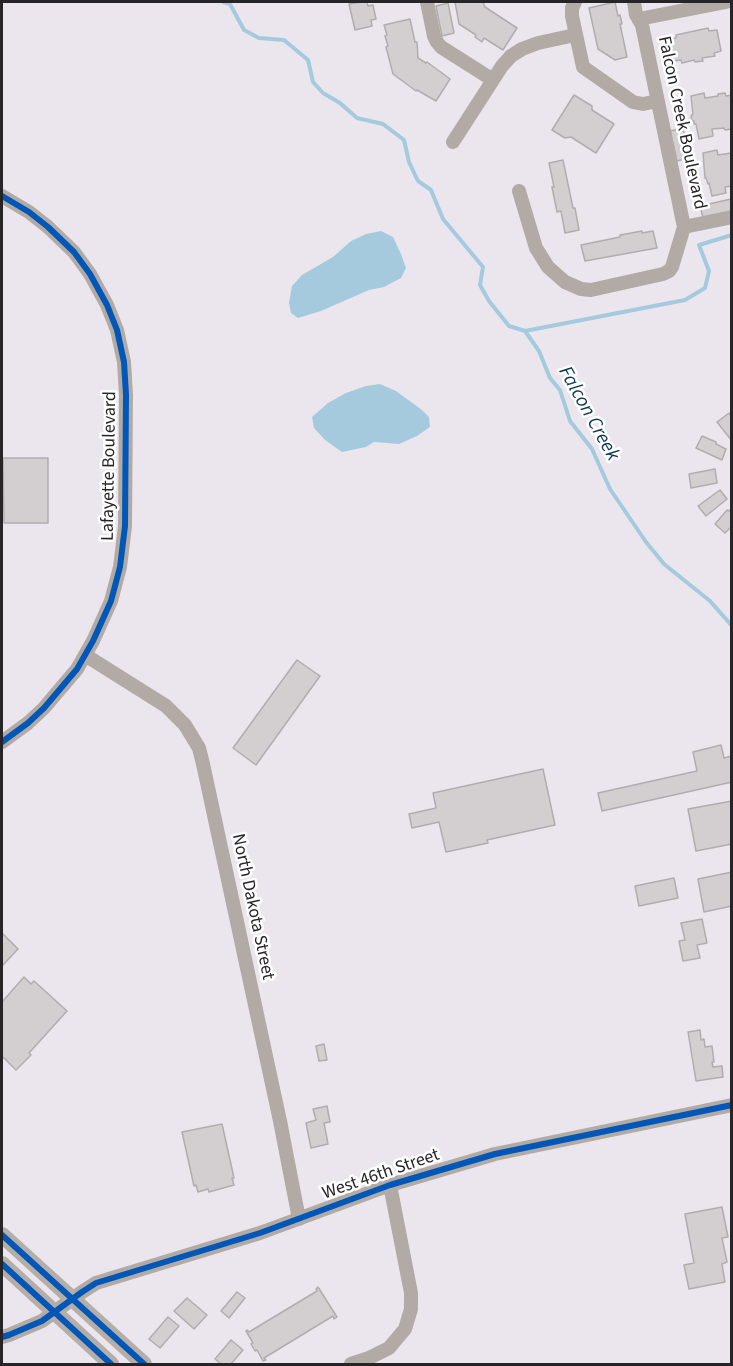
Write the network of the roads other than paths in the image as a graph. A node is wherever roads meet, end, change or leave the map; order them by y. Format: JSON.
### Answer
{"nodes":[{"id":1,"x":427,"y":2,"type":"edge"},
{"id":2,"x":575,"y":2,"type":"edge"},
{"id":3,"x":634,"y":2,"type":"edge"},
{"id":4,"x":726,"y":2,"type":"edge"},
{"id":5,"x":639,"y":20,"type":"junction"},
{"id":6,"x":575,"y":35,"type":"junction"},
{"id":7,"x":493,"y":80,"type":"junction"},
{"id":8,"x":658,"y":101,"type":"junction"},
{"id":9,"x":453,"y":142,"type":"dead end"},
{"id":10,"x":519,"y":191,"type":"dead end"},
{"id":11,"x":2,"y":196,"type":"edge"},
{"id":12,"x":732,"y":217,"type":"edge"},
{"id":13,"x":684,"y":227,"type":"junction"},
{"id":14,"x":85,"y":655,"type":"junction"},
{"id":15,"x":2,"y":742,"type":"edge"},
{"id":16,"x":732,"y":1105,"type":"edge"},
{"id":17,"x":390,"y":1185,"type":"junction"},
{"id":18,"x":299,"y":1219,"type":"junction"},
{"id":19,"x":2,"y":1235,"type":"edge"},
{"id":20,"x":2,"y":1264,"type":"edge"},
{"id":21,"x":72,"y":1299,"type":"junction"},
{"id":22,"x":54,"y":1312,"type":"junction"},
{"id":23,"x":2,"y":1336,"type":"edge"},
{"id":24,"x":111,"y":1365,"type":"edge"},
{"id":25,"x":144,"y":1365,"type":"edge"},
{"id":26,"x":351,"y":1365,"type":"edge"}],
"edges":[{"from":1,"to":7,"type":"street"},
{"from":2,"to":6,"type":"street"},
{"from":3,"to":5,"type":"street","name":"Falcon Creek Boulevard"},
{"from":4,"to":5,"type":"street"},
{"from":5,"to":8,"type":"street","name":"Falcon Creek Boulevard"},
{"from":6,"to":7,"type":"street"},
{"from":6,"to":8,"type":"street"},
{"from":7,"to":9,"type":"street"},
{"from":8,"to":13,"type":"street","name":"Falcon Creek Boulevard"},
{"from":10,"to":13,"type":"street","name":"Falcon Creek Boulevard"},
{"from":11,"to":14,"type":"street","name":"Lafayette Boulevard"},
{"from":12,"to":13,"type":"street"},
{"from":14,"to":15,"type":"street","name":"Lafayette Boulevard"},
{"from":14,"to":18,"type":"street","name":"North Dakota Street"},
{"from":16,"to":17,"type":"street","name":"West 46th Street"},
{"from":17,"to":18,"type":"street","name":"West 46th Street"},
{"from":17,"to":26,"type":"street"},
{"from":18,"to":21,"type":"street","name":"West 46th Street"},
{"from":19,"to":21,"type":"main road"},
{"from":20,"to":22,"type":"main road"},
{"from":21,"to":22,"type":"street","name":"West 46th Street"},
{"from":21,"to":25,"type":"main road"},
{"from":22,"to":23,"type":"street","name":"West 46th Street"},
{"from":22,"to":24,"type":"main road"}]}
